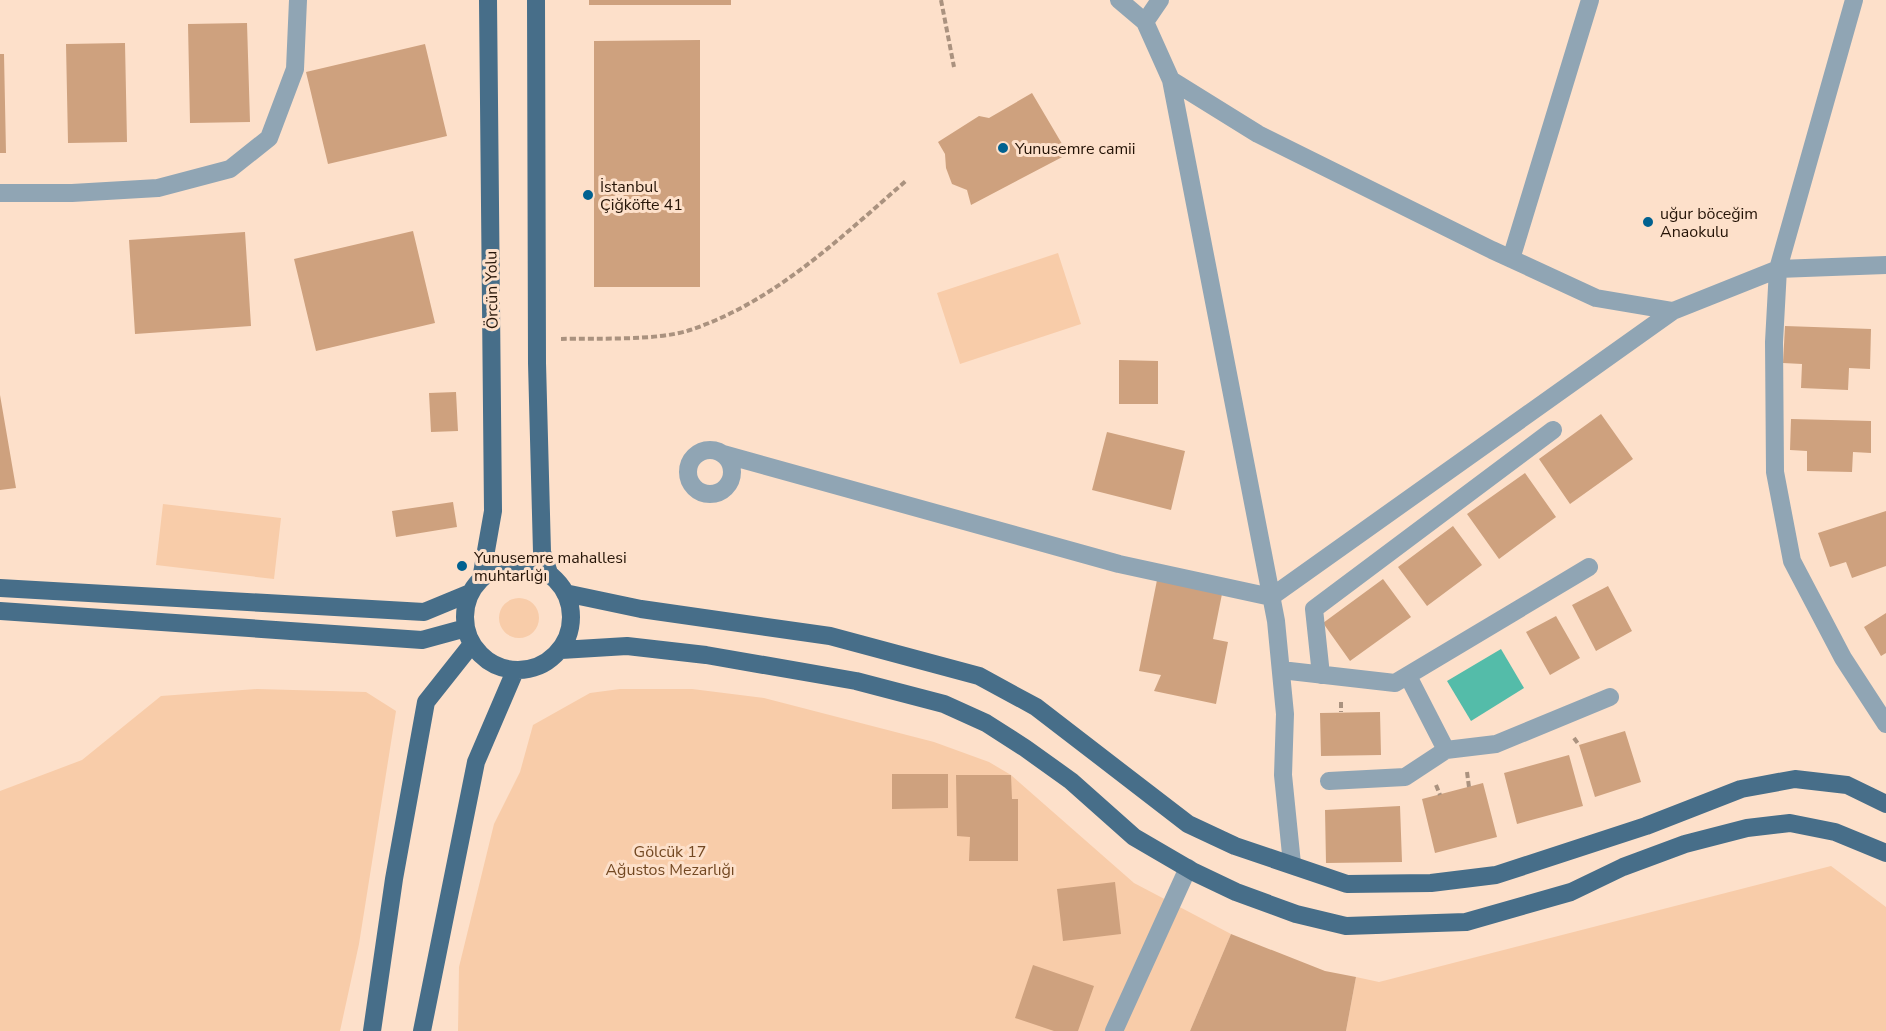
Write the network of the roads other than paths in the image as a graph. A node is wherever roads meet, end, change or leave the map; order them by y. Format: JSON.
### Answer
{"nodes":[{"id":1,"x":298,"y":0,"type":"edge"},
{"id":2,"x":488,"y":0,"type":"edge"},
{"id":3,"x":536,"y":0,"type":"edge"},
{"id":4,"x":1119,"y":0,"type":"edge"},
{"id":5,"x":1160,"y":0,"type":"edge"},
{"id":6,"x":1590,"y":0,"type":"edge"},
{"id":7,"x":1854,"y":0,"type":"edge"},
{"id":8,"x":1145,"y":22,"type":"junction"},
{"id":9,"x":1171,"y":80,"type":"junction"},
{"id":10,"x":0,"y":193,"type":"edge"},
{"id":11,"x":1511,"y":259,"type":"junction"},
{"id":12,"x":1886,"y":265,"type":"edge"},
{"id":13,"x":1778,"y":269,"type":"junction"},
{"id":14,"x":1673,"y":311,"type":"junction"},
{"id":15,"x":1553,"y":430,"type":"dead end"},
{"id":16,"x":723,"y":453,"type":"dead end"},
{"id":17,"x":1589,"y":567,"type":"dead end"},
{"id":18,"x":549,"y":573,"type":"junction"},
{"id":19,"x":476,"y":586,"type":"junction"},
{"id":20,"x":0,"y":588,"type":"edge"},
{"id":21,"x":566,"y":593,"type":"junction"},
{"id":22,"x":1271,"y":597,"type":"junction"},
{"id":23,"x":0,"y":611,"type":"edge"},
{"id":24,"x":469,"y":636,"type":"junction"},
{"id":25,"x":561,"y":650,"type":"junction"},
{"id":26,"x":1281,"y":670,"type":"junction"},
{"id":27,"x":515,"y":671,"type":"junction"},
{"id":28,"x":1321,"y":675,"type":"junction"},
{"id":29,"x":1408,"y":676,"type":"junction"},
{"id":30,"x":1610,"y":697,"type":"dead end"},
{"id":31,"x":1886,"y":724,"type":"edge"},
{"id":32,"x":1446,"y":750,"type":"junction"},
{"id":33,"x":1329,"y":781,"type":"dead end"},
{"id":34,"x":1886,"y":804,"type":"edge"},
{"id":35,"x":1886,"y":853,"type":"edge"},
{"id":36,"x":1292,"y":864,"type":"junction"},
{"id":37,"x":1188,"y":868,"type":"junction"},
{"id":38,"x":372,"y":1031,"type":"edge"},
{"id":39,"x":422,"y":1031,"type":"edge"},
{"id":40,"x":1114,"y":1031,"type":"edge"}],
"edges":[{"from":1,"to":10,"type":"street"},
{"from":2,"to":19,"type":"main road","name":"Örcün Yolu"},
{"from":3,"to":18,"type":"main road"},
{"from":4,"to":8,"type":"street"},
{"from":5,"to":8,"type":"street"},
{"from":6,"to":11,"type":"street"},
{"from":7,"to":13,"type":"street"},
{"from":8,"to":9,"type":"street"},
{"from":9,"to":11,"type":"street"},
{"from":9,"to":22,"type":"street"},
{"from":11,"to":14,"type":"street"},
{"from":12,"to":13,"type":"street"},
{"from":13,"to":14,"type":"street"},
{"from":13,"to":31,"type":"street"},
{"from":14,"to":22,"type":"street"},
{"from":15,"to":28,"type":"street"},
{"from":16,"to":22,"type":"street"},
{"from":17,"to":29,"type":"street"},
{"from":18,"to":19,"type":"main road"},
{"from":18,"to":21,"type":"main road"},
{"from":19,"to":20,"type":"main road"},
{"from":19,"to":24,"type":"main road"},
{"from":21,"to":25,"type":"main road"},
{"from":21,"to":36,"type":"main road"},
{"from":22,"to":26,"type":"street"},
{"from":23,"to":24,"type":"main road"},
{"from":24,"to":27,"type":"main road"},
{"from":24,"to":38,"type":"main road"},
{"from":25,"to":27,"type":"main road"},
{"from":25,"to":37,"type":"main road"},
{"from":26,"to":28,"type":"street"},
{"from":26,"to":36,"type":"street"},
{"from":27,"to":39,"type":"main road"},
{"from":28,"to":29,"type":"street"},
{"from":29,"to":32,"type":"street"},
{"from":30,"to":32,"type":"street"},
{"from":32,"to":33,"type":"street"},
{"from":34,"to":36,"type":"main road"},
{"from":35,"to":37,"type":"main road"},
{"from":37,"to":40,"type":"street"}]}
